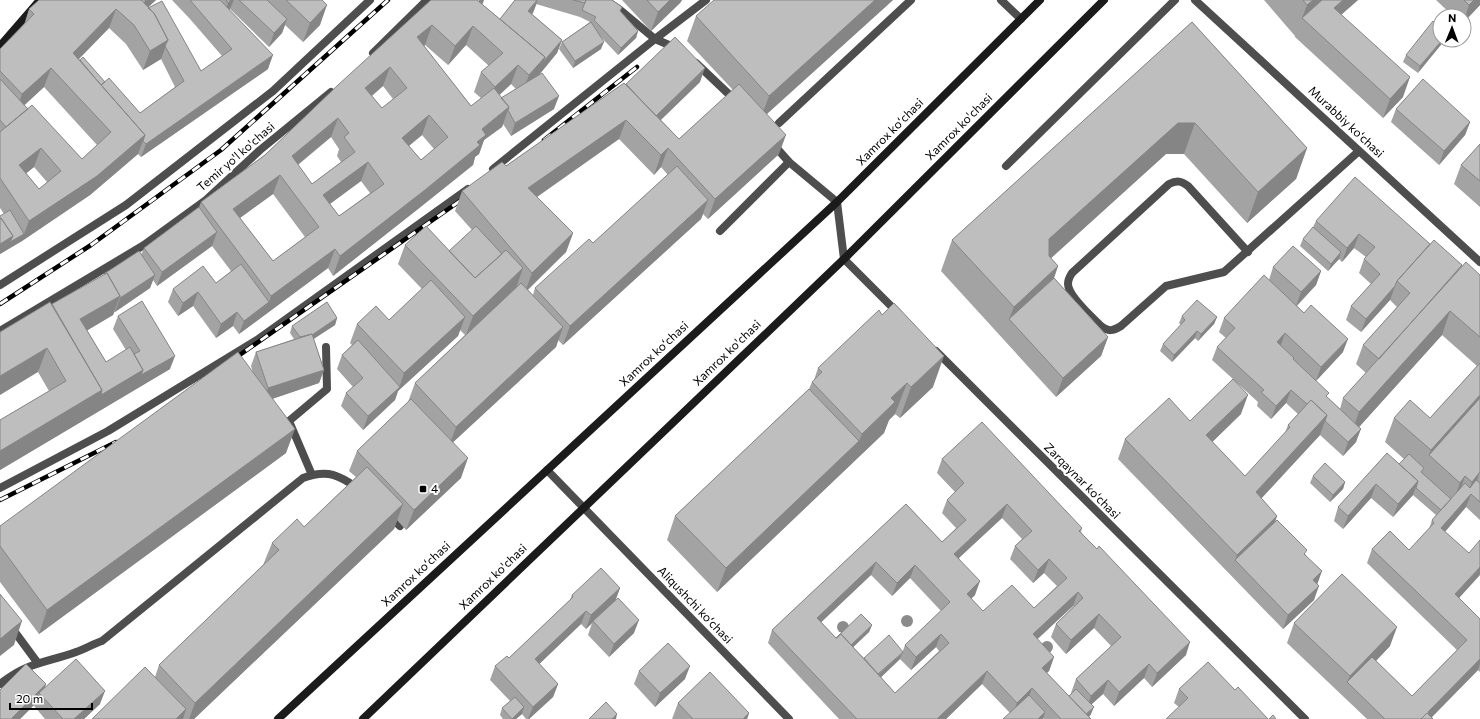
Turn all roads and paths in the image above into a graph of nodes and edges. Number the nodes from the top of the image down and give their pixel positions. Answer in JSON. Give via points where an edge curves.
{"nodes":[{"id":1,"x":40,"y":0,"type":"edge"},
{"id":2,"x":370,"y":0,"type":"edge"},
{"id":3,"x":427,"y":0,"type":"edge"},
{"id":4,"x":604,"y":0,"type":"edge"},
{"id":5,"x":706,"y":0,"type":"edge"},
{"id":6,"x":911,"y":0,"type":"edge"},
{"id":7,"x":1001,"y":0,"type":"edge"},
{"id":8,"x":1040,"y":0,"type":"edge"},
{"id":9,"x":1104,"y":0,"type":"edge"},
{"id":10,"x":1175,"y":0,"type":"edge"},
{"id":11,"x":1195,"y":0,"type":"edge"},
{"id":12,"x":1021,"y":19,"type":"junction"},
{"id":13,"x":655,"y":39,"type":"junction"},
{"id":14,"x":0,"y":46,"type":"edge"},
{"id":15,"x":366,"y":60,"type":"edge"},
{"id":16,"x":338,"y":85,"type":"edge"},
{"id":17,"x":743,"y":109,"type":"edge"},
{"id":18,"x":779,"y":123,"type":"dead end"},
{"id":19,"x":768,"y":138,"type":"edge"},
{"id":20,"x":1359,"y":151,"type":"junction"},
{"id":21,"x":789,"y":162,"type":"junction"},
{"id":22,"x":1006,"y":166,"type":"dead end"},
{"id":23,"x":488,"y":174,"type":"edge"},
{"id":24,"x":475,"y":184,"type":"edge"},
{"id":25,"x":837,"y":202,"type":"junction"},
{"id":26,"x":720,"y":231,"type":"dead end"},
{"id":27,"x":1248,"y":252,"type":"junction"},
{"id":28,"x":844,"y":259,"type":"junction"},
{"id":29,"x":1480,"y":262,"type":"edge"},
{"id":30,"x":0,"y":285,"type":"edge"},
{"id":31,"x":905,"y":320,"type":"edge"},
{"id":32,"x":0,"y":331,"type":"edge"},
{"id":33,"x":928,"y":343,"type":"edge"},
{"id":34,"x":326,"y":348,"type":"dead end"},
{"id":35,"x":547,"y":470,"type":"junction"},
{"id":36,"x":312,"y":475,"type":"junction"},
{"id":37,"x":0,"y":488,"type":"edge"},
{"id":38,"x":366,"y":493,"type":"edge"},
{"id":39,"x":583,"y":507,"type":"junction"},
{"id":40,"x":383,"y":510,"type":"edge"},
{"id":41,"x":400,"y":526,"type":"edge"},
{"id":42,"x":0,"y":612,"type":"edge"},
{"id":43,"x":37,"y":662,"type":"junction"},
{"id":44,"x":0,"y":684,"type":"edge"},
{"id":45,"x":278,"y":719,"type":"edge"},
{"id":46,"x":363,"y":719,"type":"edge"},
{"id":47,"x":789,"y":719,"type":"edge"},
{"id":48,"x":1305,"y":719,"type":"edge"}],
"edges":[{"from":1,"to":14,"type":"main road"},
{"from":2,"to":30,"type":"street","via":[[273,91],[126,205]]},
{"from":3,"to":15,"type":"street"},
{"from":4,"to":13,"type":"street"},
{"from":5,"to":13,"type":"street"},
{"from":6,"to":18,"type":"street"},
{"from":7,"to":12,"type":"street"},
{"from":8,"to":12,"type":"main road","name":"Xamrox koʻchasi"},
{"from":9,"to":28,"type":"main road","name":"Xamrox ko'chasi"},
{"from":10,"to":22,"type":"street"},
{"from":11,"to":20,"type":"street","name":"Murabbiy ko‘chasi"},
{"from":12,"to":25,"type":"main road","name":"Xamrox koʻchasi"},
{"from":13,"to":17,"type":"street","via":[[680,49]]},
{"from":13,"to":23,"type":"street"},
{"from":16,"to":32,"type":"street","name":"Temir yo'l ko'chasi","via":[[260,150],[206,200],[144,245]]},
{"from":19,"to":21,"type":"street"},
{"from":20,"to":27,"type":"street"},
{"from":20,"to":29,"type":"street","name":"Murabbiy ko‘chasi"},
{"from":21,"to":25,"type":"street"},
{"from":21,"to":26,"type":"street"},
{"from":24,"to":37,"type":"street","via":[[257,340],[108,431]]},
{"from":25,"to":28,"type":"street"},
{"from":25,"to":35,"type":"main road","name":"Xamrox koʻchasi"},
{"from":27,"to":27,"type":"street","via":[[1224,272],[1166,286],[1121,326],[1113,330],[1106,330],[1101,326],[1072,294],[1068,286],[1068,279],[1072,273],[1175,181],[1188,186]]},
{"from":28,"to":31,"type":"street"},
{"from":28,"to":39,"type":"main road","name":"Xamrox ko'chasi"},
{"from":33,"to":48,"type":"street","name":"Zarqaynar ko‘chasi"},
{"from":34,"to":36,"type":"street","via":[[326,389],[289,421]]},
{"from":35,"to":39,"type":"street","name":"Aliqushchi ko‘chasi"},
{"from":35,"to":45,"type":"main road","name":"Xamrox koʻchasi"},
{"from":36,"to":38,"type":"street","via":[[325,473],[340,476]]},
{"from":36,"to":43,"type":"street","via":[[303,478],[102,640],[76,652]]},
{"from":39,"to":46,"type":"main road","name":"Xamrox ko'chasi"},
{"from":39,"to":47,"type":"street","name":"Aliqushchi ko‘chasi"},
{"from":40,"to":41,"type":"street"},
{"from":42,"to":43,"type":"street"},
{"from":43,"to":44,"type":"street","via":[[15,672]]}]}
